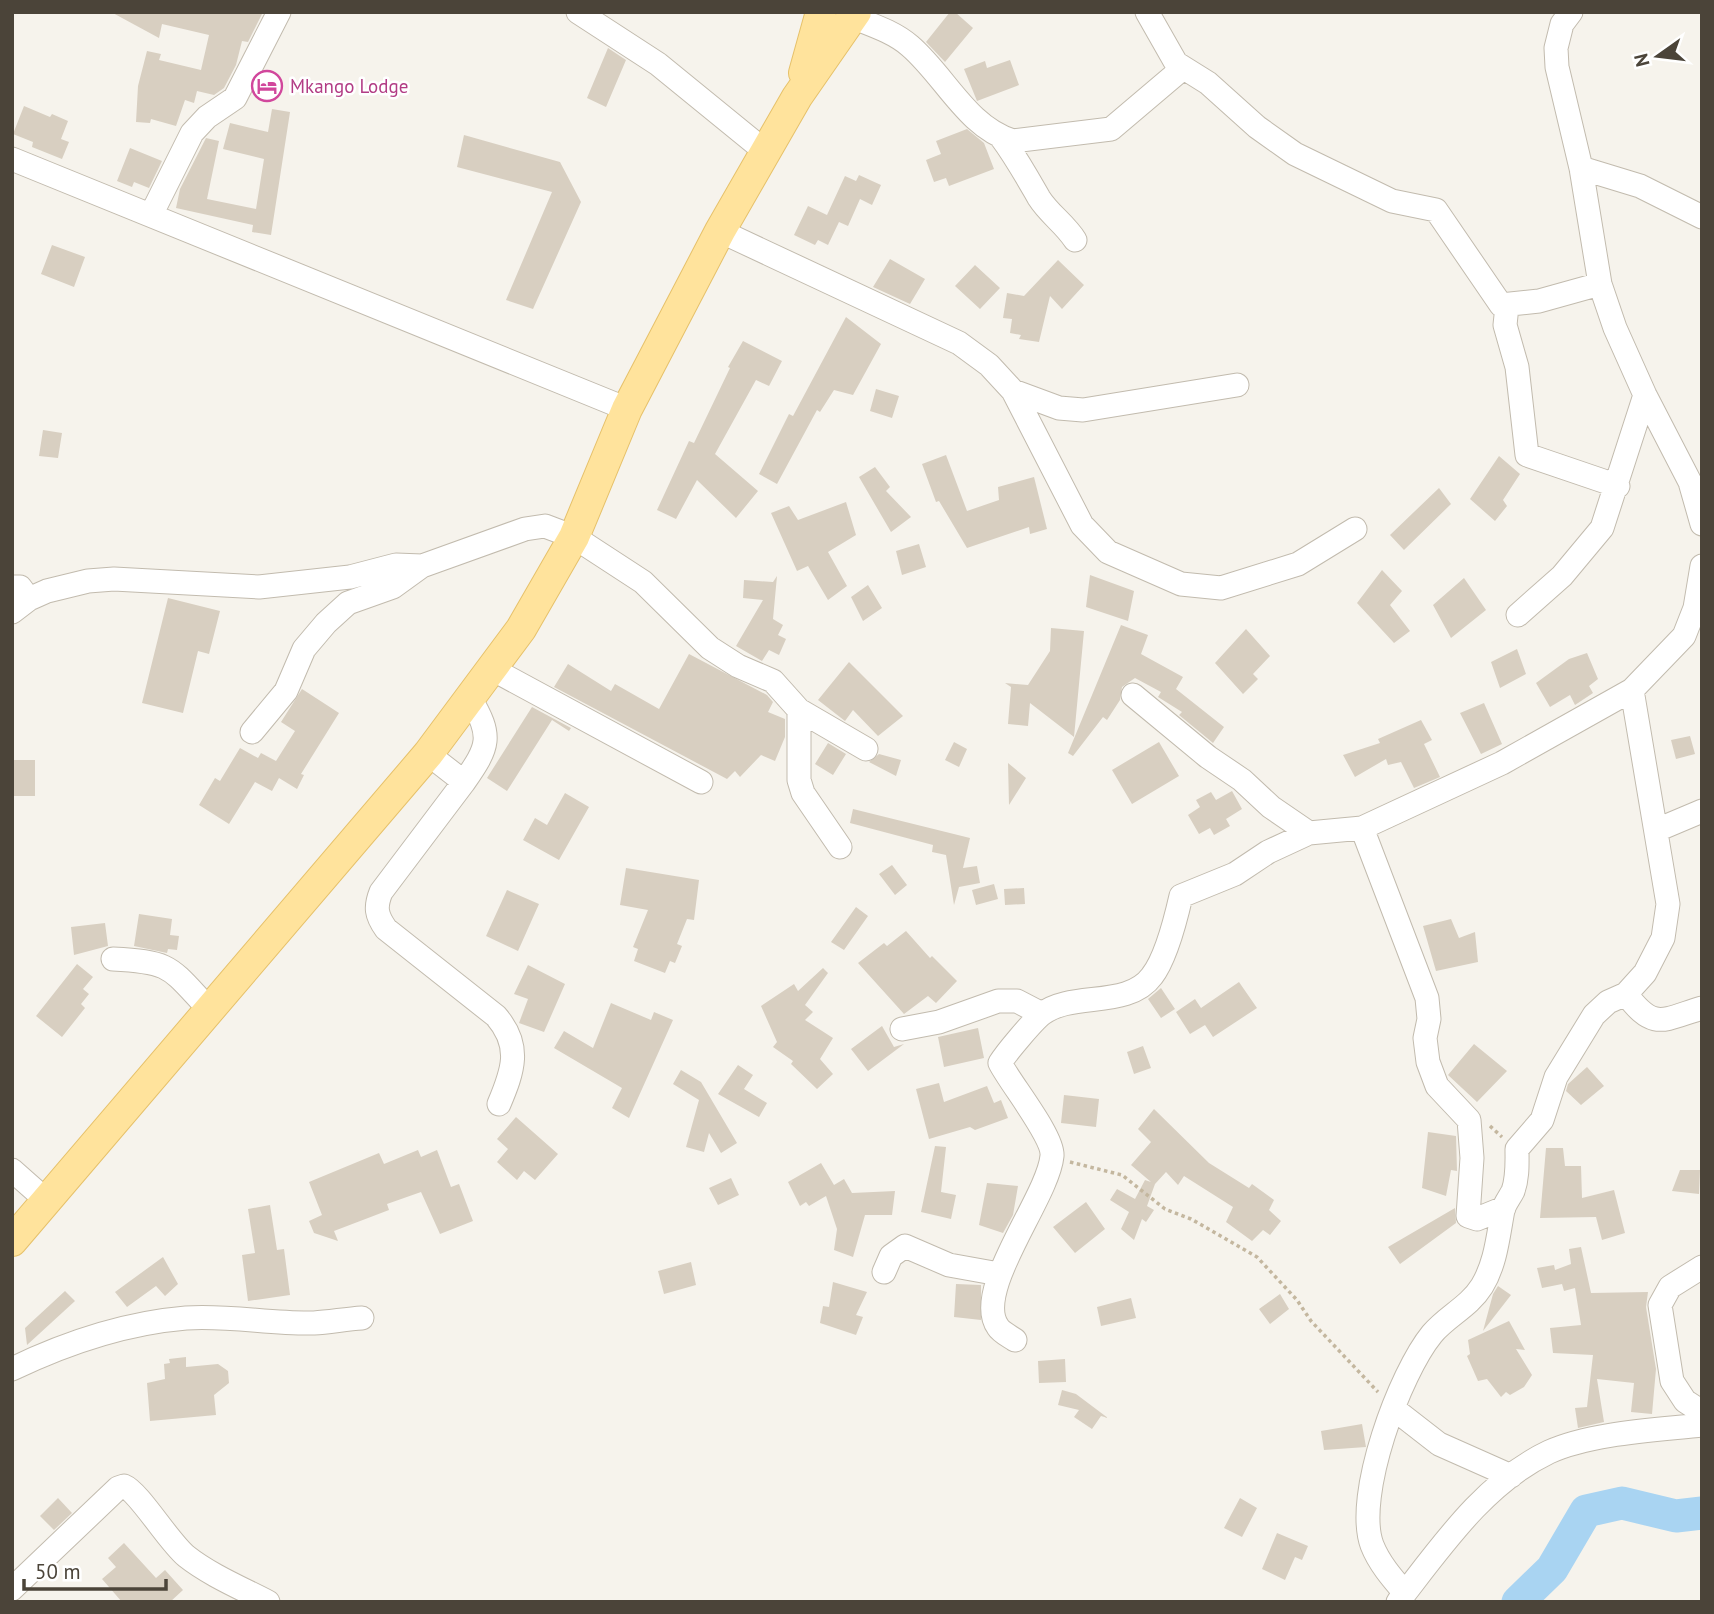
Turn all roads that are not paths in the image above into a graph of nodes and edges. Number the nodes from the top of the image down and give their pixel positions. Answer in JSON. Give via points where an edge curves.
{"nodes":[{"id":1,"x":279,"y":12,"type":"edge"},
{"id":2,"x":578,"y":12,"type":"edge"},
{"id":3,"x":821,"y":12,"type":"edge"},
{"id":4,"x":1147,"y":12,"type":"edge"},
{"id":5,"x":1572,"y":12,"type":"edge"},
{"id":6,"x":854,"y":15,"type":"edge"},
{"id":7,"x":1183,"y":68,"type":"junction"},
{"id":8,"x":797,"y":97,"type":"junction"},
{"id":9,"x":1001,"y":137,"type":"junction"},
{"id":10,"x":766,"y":152,"type":"junction"},
{"id":11,"x":12,"y":159,"type":"edge"},
{"id":12,"x":1581,"y":168,"type":"junction"},
{"id":13,"x":151,"y":215,"type":"junction"},
{"id":14,"x":1702,"y":217,"type":"edge"},
{"id":15,"x":720,"y":231,"type":"junction"},
{"id":16,"x":1075,"y":240,"type":"dead end"},
{"id":17,"x":1600,"y":284,"type":"junction"},
{"id":18,"x":1507,"y":306,"type":"junction"},
{"id":19,"x":1237,"y":385,"type":"dead end"},
{"id":20,"x":1013,"y":391,"type":"junction"},
{"id":21,"x":1645,"y":395,"type":"junction"},
{"id":22,"x":627,"y":409,"type":"junction"},
{"id":23,"x":1618,"y":486,"type":"junction"},
{"id":24,"x":1702,"y":524,"type":"edge"},
{"id":25,"x":1355,"y":529,"type":"dead end"},
{"id":26,"x":574,"y":537,"type":"junction"},
{"id":27,"x":422,"y":566,"type":"junction"},
{"id":28,"x":1702,"y":566,"type":"edge"},
{"id":29,"x":18,"y":599,"type":"edge"},
{"id":30,"x":1518,"y":615,"type":"dead end"},
{"id":31,"x":492,"y":669,"type":"junction"},
{"id":32,"x":1632,"y":690,"type":"junction"},
{"id":33,"x":1133,"y":695,"type":"dead end"},
{"id":34,"x":470,"y":698,"type":"junction"},
{"id":35,"x":799,"y":710,"type":"junction"},
{"id":36,"x":252,"y":732,"type":"dead end"},
{"id":37,"x":866,"y":749,"type":"dead end"},
{"id":38,"x":428,"y":754,"type":"junction"},
{"id":39,"x":464,"y":782,"type":"junction"},
{"id":40,"x":701,"y":782,"type":"dead end"},
{"id":41,"x":1702,"y":811,"type":"edge"},
{"id":42,"x":1362,"y":828,"type":"junction"},
{"id":43,"x":1657,"y":830,"type":"junction"},
{"id":44,"x":1309,"y":833,"type":"junction"},
{"id":45,"x":840,"y":847,"type":"dead end"},
{"id":46,"x":113,"y":959,"type":"dead end"},
{"id":47,"x":1626,"y":995,"type":"junction"},
{"id":48,"x":208,"y":1008,"type":"junction"},
{"id":49,"x":1702,"y":1008,"type":"edge"},
{"id":50,"x":1042,"y":1014,"type":"junction"},
{"id":51,"x":902,"y":1029,"type":"dead end"},
{"id":52,"x":499,"y":1104,"type":"dead end"},
{"id":53,"x":12,"y":1170,"type":"edge"},
{"id":54,"x":47,"y":1200,"type":"junction"},
{"id":55,"x":1504,"y":1208,"type":"junction"},
{"id":56,"x":12,"y":1241,"type":"edge"},
{"id":57,"x":1702,"y":1267,"type":"edge"},
{"id":58,"x":884,"y":1272,"type":"dead end"},
{"id":59,"x":999,"y":1274,"type":"junction"},
{"id":60,"x":362,"y":1318,"type":"dead end"},
{"id":61,"x":1015,"y":1340,"type":"dead end"},
{"id":62,"x":12,"y":1369,"type":"edge"},
{"id":63,"x":1394,"y":1409,"type":"junction"},
{"id":64,"x":1702,"y":1412,"type":"edge"},
{"id":65,"x":1702,"y":1425,"type":"edge"},
{"id":66,"x":1511,"y":1476,"type":"junction"},
{"id":67,"x":12,"y":1589,"type":"edge"},
{"id":68,"x":1401,"y":1597,"type":"edge"},
{"id":69,"x":268,"y":1602,"type":"edge"}],
"edges":[{"from":1,"to":13,"type":"street","via":[[235,98],[192,133]]},
{"from":2,"to":10,"type":"street","via":[[658,65]]},
{"from":3,"to":8,"type":"main road"},
{"from":4,"to":7,"type":"street","via":[[1171,57]]},
{"from":5,"to":12,"type":"street","via":[[1562,24],[1557,67]]},
{"from":6,"to":8,"type":"main road"},
{"from":6,"to":9,"type":"street","via":[[908,44],[975,118]]},
{"from":7,"to":9,"type":"street","via":[[1111,129],[1021,141]]},
{"from":7,"to":18,"type":"street","via":[[1295,154],[1392,201],[1436,210],[1496,299]]},
{"from":8,"to":10,"type":"main road"},
{"from":9,"to":16,"type":"street","via":[[1040,200]]},
{"from":10,"to":15,"type":"main road"},
{"from":11,"to":13,"type":"street"},
{"from":12,"to":14,"type":"street","via":[[1640,186]]},
{"from":12,"to":17,"type":"street"},
{"from":13,"to":22,"type":"street"},
{"from":15,"to":20,"type":"street","via":[[959,343]]},
{"from":15,"to":22,"type":"main road"},
{"from":17,"to":18,"type":"street"},
{"from":17,"to":21,"type":"street"},
{"from":18,"to":23,"type":"street","via":[[1505,325],[1517,367],[1527,455]]},
{"from":19,"to":20,"type":"street","via":[[1083,410],[1059,408]]},
{"from":20,"to":25,"type":"street","via":[[1083,525],[1108,552],[1181,584],[1221,588],[1254,579],[1298,564]]},
{"from":21,"to":23,"type":"street"},
{"from":21,"to":24,"type":"street","via":[[1690,482]]},
{"from":22,"to":26,"type":"main road"},
{"from":23,"to":30,"type":"street","via":[[1602,528],[1562,576]]},
{"from":26,"to":27,"type":"street","via":[[545,526],[525,529]]},
{"from":26,"to":31,"type":"main road","via":[[521,629]]},
{"from":26,"to":35,"type":"street","via":[[643,582],[710,648],[773,681]]},
{"from":27,"to":29,"type":"street","via":[[396,565],[350,578],[259,587],[114,579]]},
{"from":27,"to":36,"type":"street","via":[[393,587],[348,603],[326,623],[304,649],[286,691]]},
{"from":28,"to":32,"type":"street","via":[[1695,608],[1684,636]]},
{"from":31,"to":34,"type":"main road"},
{"from":31,"to":40,"type":"street"},
{"from":32,"to":42,"type":"street","via":[[1502,763]]},
{"from":32,"to":43,"type":"street"},
{"from":33,"to":44,"type":"street","via":[[1270,807]]},
{"from":34,"to":38,"type":"main road"},
{"from":34,"to":39,"type":"street","via":[[485,723],[487,738],[482,756]]},
{"from":35,"to":37,"type":"street"},
{"from":35,"to":45,"type":"street","via":[[799,780]]},
{"from":38,"to":39,"type":"street"},
{"from":38,"to":48,"type":"main road"},
{"from":39,"to":52,"type":"street","via":[[382,892],[377,917],[506,1027],[515,1056],[514,1071]]},
{"from":41,"to":43,"type":"street"},
{"from":42,"to":44,"type":"street"},
{"from":42,"to":55,"type":"street","via":[[1427,998],[1424,1038],[1437,1086],[1469,1120],[1468,1216],[1477,1219]]},
{"from":43,"to":47,"type":"street","via":[[1667,922],[1646,973]]},
{"from":44,"to":50,"type":"street","via":[[1235,874],[1181,896],[1152,978],[1131,990]]},
{"from":46,"to":48,"type":"street","via":[[167,966]]},
{"from":47,"to":49,"type":"street","via":[[1648,1019]]},
{"from":47,"to":55,"type":"street","via":[[1608,1002],[1594,1015],[1556,1077],[1542,1120],[1517,1149],[1517,1173]]},
{"from":48,"to":54,"type":"main road"},
{"from":50,"to":51,"type":"street","via":[[1017,1001],[998,1001],[939,1022]]},
{"from":50,"to":59,"type":"street","via":[[999,1063],[1045,1132],[1052,1157]]},
{"from":53,"to":54,"type":"street"},
{"from":54,"to":56,"type":"main road"},
{"from":55,"to":63,"type":"street","via":[[1501,1233],[1483,1284],[1473,1299],[1433,1333],[1412,1363]]},
{"from":57,"to":64,"type":"street","via":[[1670,1287],[1660,1305],[1672,1381],[1685,1401]]},
{"from":58,"to":59,"type":"street","via":[[891,1256],[905,1246],[949,1265]]},
{"from":59,"to":61,"type":"street","via":[[993,1316],[998,1328]]},
{"from":60,"to":62,"type":"street","via":[[313,1323],[186,1318],[139,1324],[94,1336]]},
{"from":63,"to":66,"type":"street","via":[[1439,1444]]},
{"from":63,"to":68,"type":"street","via":[[1372,1482],[1368,1524],[1371,1544]]},
{"from":65,"to":66,"type":"street","via":[[1575,1443],[1551,1451]]},
{"from":66,"to":68,"type":"street","via":[[1466,1516]]},
{"from":67,"to":69,"type":"street","via":[[124,1486],[187,1557]]}]}
